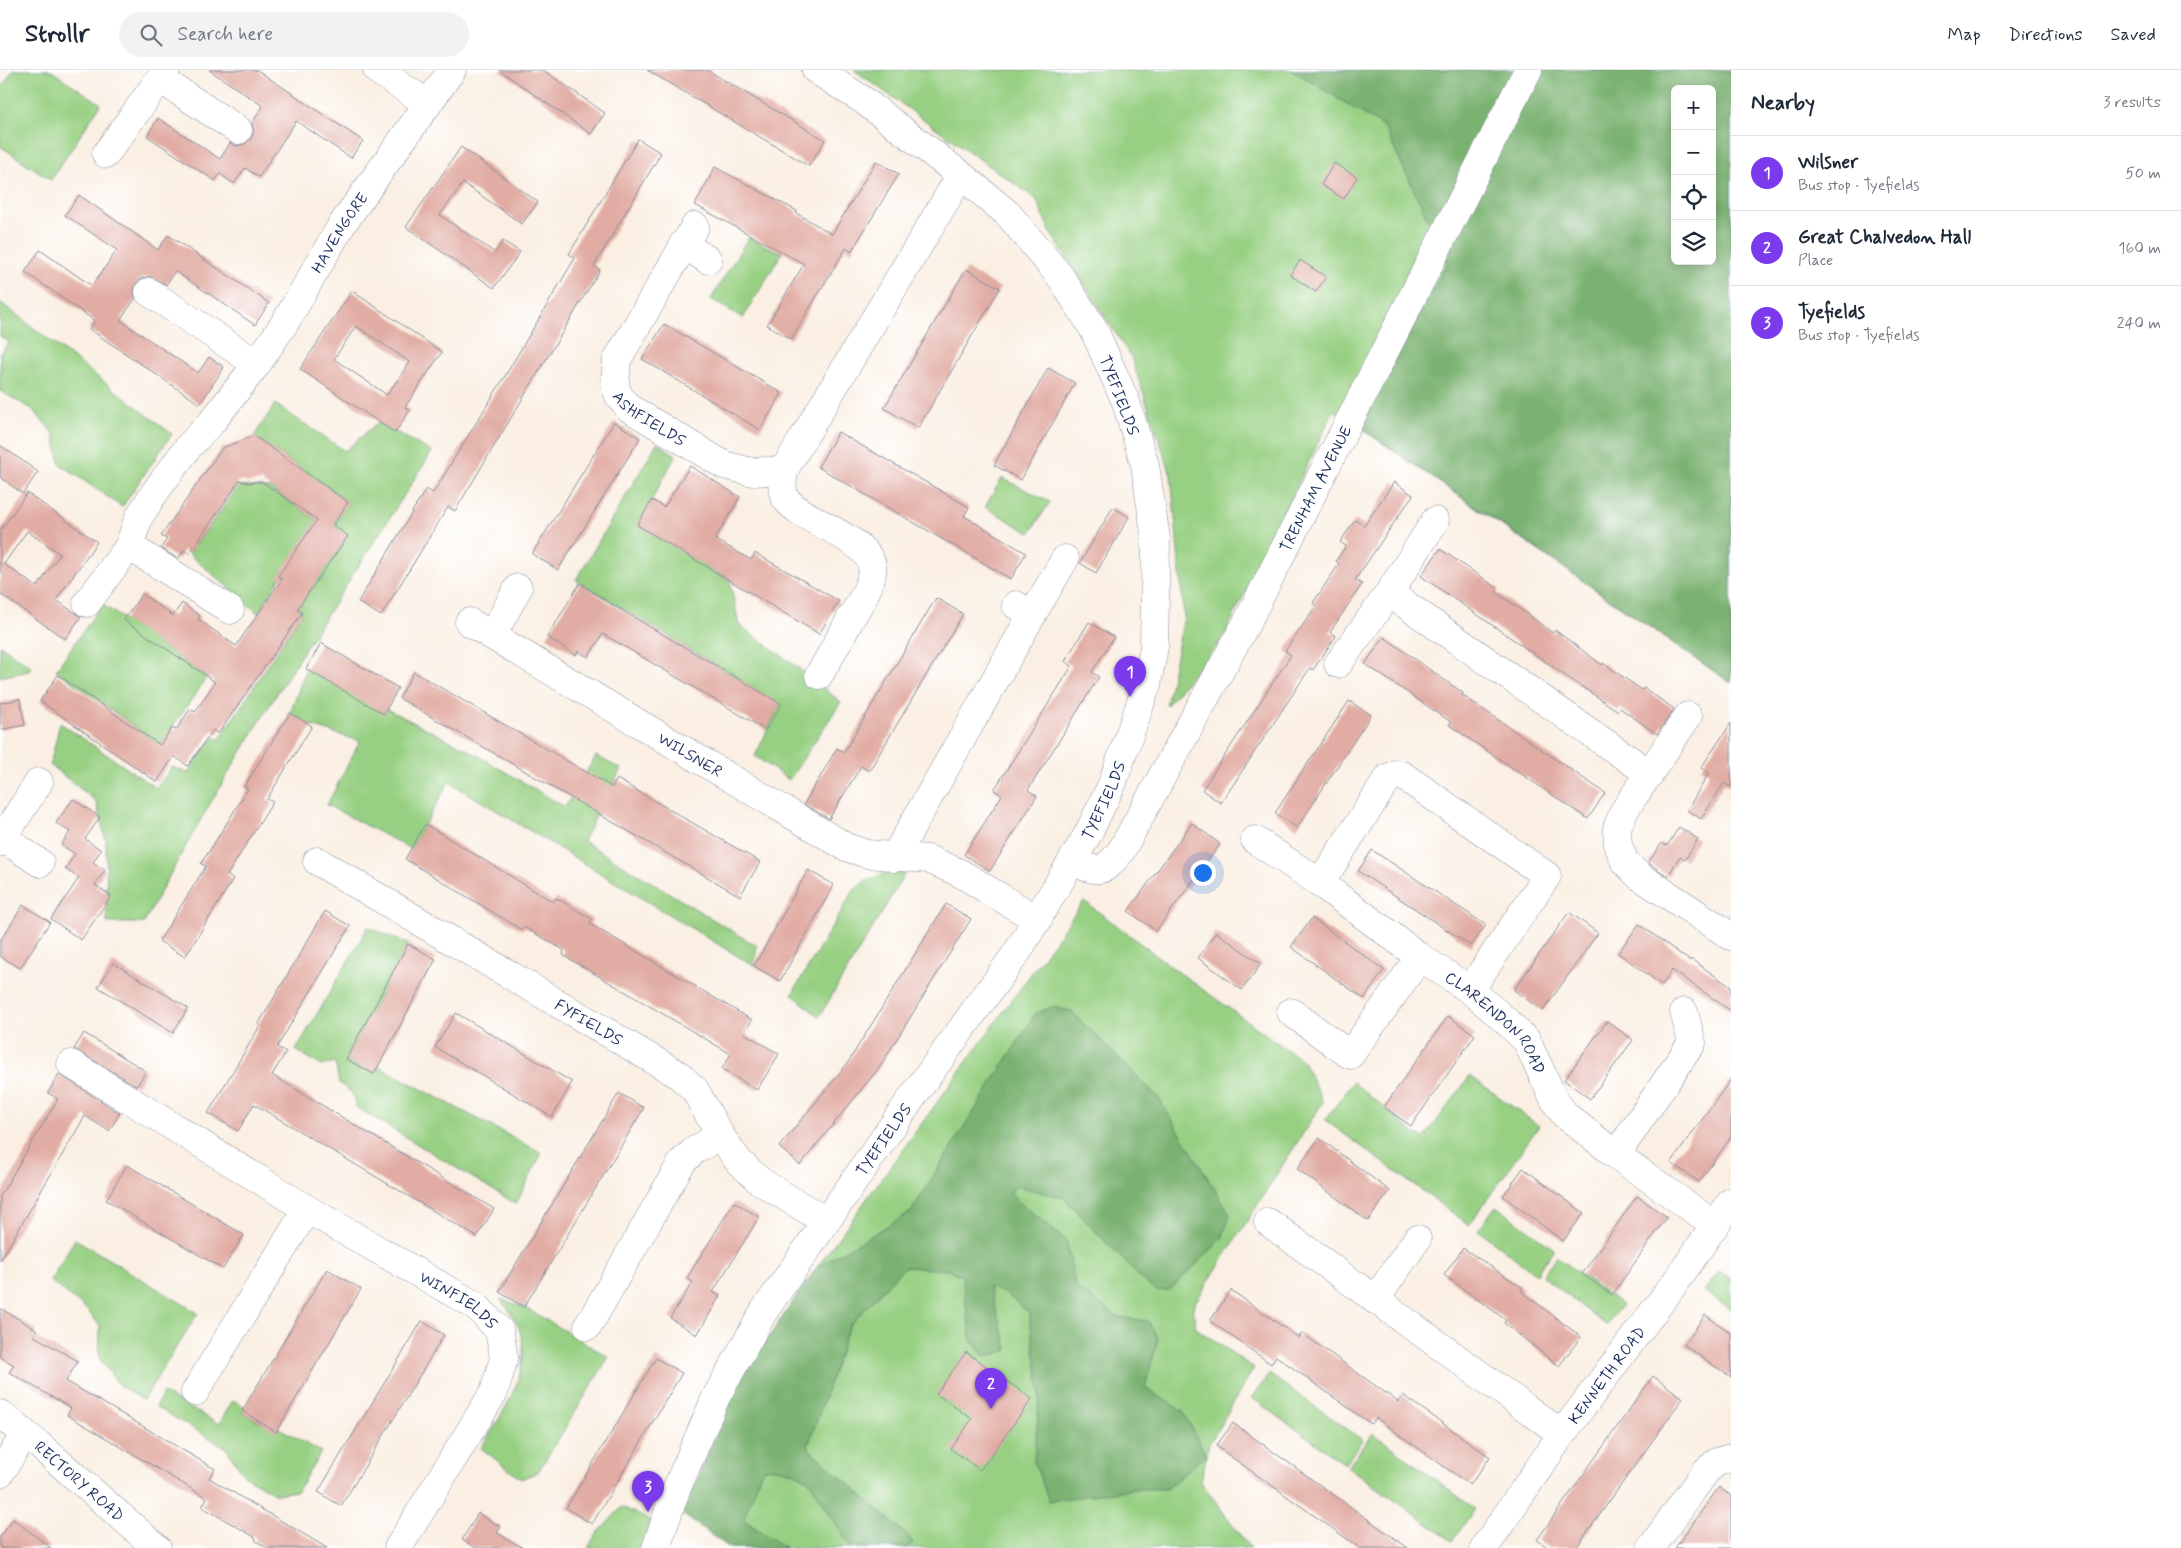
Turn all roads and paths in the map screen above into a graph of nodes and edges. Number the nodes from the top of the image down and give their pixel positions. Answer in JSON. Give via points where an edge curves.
{"nodes":[{"id":1,"x":377,"y":70,"type":"edge"},
{"id":2,"x":452,"y":70,"type":"edge"},
{"id":3,"x":816,"y":70,"type":"edge"},
{"id":4,"x":1528,"y":70,"type":"edge"},
{"id":5,"x":163,"y":74,"type":"edge"},
{"id":6,"x":428,"y":104,"type":"junction"},
{"id":7,"x":238,"y":130,"type":"dead end"},
{"id":8,"x":106,"y":154,"type":"dead end"},
{"id":9,"x":961,"y":175,"type":"junction"},
{"id":10,"x":708,"y":260,"type":"dead end"},
{"id":11,"x":149,"y":292,"type":"dead end"},
{"id":12,"x":257,"y":364,"type":"junction"},
{"id":13,"x":784,"y":470,"type":"junction"},
{"id":14,"x":1435,"y":521,"type":"dead end"},
{"id":15,"x":129,"y":546,"type":"junction"},
{"id":16,"x":1065,"y":559,"type":"dead end"},
{"id":17,"x":518,"y":588,"type":"dead end"},
{"id":18,"x":1389,"y":593,"type":"junction"},
{"id":19,"x":87,"y":603,"type":"dead end"},
{"id":20,"x":230,"y":610,"type":"dead end"},
{"id":21,"x":1338,"y":664,"type":"dead end"},
{"id":22,"x":820,"y":675,"type":"dead end"},
{"id":23,"x":1688,"y":716,"type":"dead end"},
{"id":24,"x":1650,"y":774,"type":"junction"},
{"id":25,"x":39,"y":782,"type":"dead end"},
{"id":26,"x":2,"y":840,"type":"edge"},
{"id":27,"x":1255,"y":840,"type":"dead end"},
{"id":28,"x":894,"y":858,"type":"junction"},
{"id":29,"x":317,"y":861,"type":"dead end"},
{"id":30,"x":1072,"y":861,"type":"junction"},
{"id":31,"x":40,"y":863,"type":"dead end"},
{"id":32,"x":1320,"y":883,"type":"junction"},
{"id":33,"x":1038,"y":920,"type":"junction"},
{"id":34,"x":1728,"y":928,"type":"edge"},
{"id":35,"x":1420,"y":957,"type":"junction"},
{"id":36,"x":1470,"y":990,"type":"junction"},
{"id":37,"x":1291,"y":1012,"type":"dead end"},
{"id":38,"x":1684,"y":1012,"type":"dead end"},
{"id":39,"x":71,"y":1064,"type":"dead end"},
{"id":40,"x":720,"y":1135,"type":"junction"},
{"id":41,"x":1616,"y":1156,"type":"junction"},
{"id":42,"x":1731,"y":1202,"type":"edge"},
{"id":43,"x":307,"y":1208,"type":"junction"},
{"id":44,"x":825,"y":1221,"type":"junction"},
{"id":45,"x":1268,"y":1222,"type":"dead end"},
{"id":46,"x":1715,"y":1225,"type":"junction"},
{"id":47,"x":1418,"y":1239,"type":"dead end"},
{"id":48,"x":1375,"y":1300,"type":"junction"},
{"id":49,"x":588,"y":1326,"type":"dead end"},
{"id":50,"x":195,"y":1392,"type":"dead end"},
{"id":51,"x":0,"y":1414,"type":"edge"},
{"id":52,"x":25,"y":1434,"type":"junction"},
{"id":53,"x":1562,"y":1434,"type":"junction"},
{"id":54,"x":1731,"y":1458,"type":"edge"},
{"id":55,"x":0,"y":1474,"type":"edge"},
{"id":56,"x":1493,"y":1545,"type":"edge"},
{"id":57,"x":157,"y":1548,"type":"edge"},
{"id":58,"x":398,"y":1548,"type":"edge"},
{"id":59,"x":656,"y":1548,"type":"edge"},
{"id":60,"x":1651,"y":1548,"type":"edge"}],
"edges":[{"from":1,"to":6,"type":"street"},
{"from":2,"to":6,"type":"street","name":"HAVENGORE"},
{"from":3,"to":9,"type":"street","name":"TYEFIELDS","via":[[863,100]]},
{"from":4,"to":30,"type":"street","name":"TRENHAM AVENUE","via":[[1247,622],[1121,851],[1102,870],[1091,870]]},
{"from":5,"to":7,"type":"street"},
{"from":5,"to":8,"type":"street"},
{"from":6,"to":12,"type":"street","name":"HAVENGORE","via":[[341,226]]},
{"from":9,"to":13,"type":"street"},
{"from":9,"to":30,"type":"street","name":"TYEFIELDS","via":[[1008,214],[1060,276],[1093,328],[1126,402],[1145,464],[1156,539],[1154,647],[1147,684],[1112,784]]},
{"from":10,"to":13,"type":"street","name":"ASHFIELDS","via":[[689,235],[617,360],[615,386],[629,408],[724,465],[752,472]]},
{"from":11,"to":12,"type":"street"},
{"from":12,"to":15,"type":"street","name":"HAVENGORE","via":[[155,492],[139,517]]},
{"from":13,"to":22,"type":"street","via":[[782,488],[786,500],[862,549],[870,559],[873,571],[868,589]]},
{"from":14,"to":18,"type":"street"},
{"from":15,"to":19,"type":"street","name":"HAVENGORE"},
{"from":15,"to":20,"type":"street"},
{"from":16,"to":28,"type":"street","via":[[1024,610]]},
{"from":17,"to":28,"type":"street","name":"WILSNER","via":[[480,629],[846,847]]},
{"from":18,"to":21,"type":"street"},
{"from":18,"to":24,"type":"street"},
{"from":23,"to":24,"type":"street"},
{"from":24,"to":34,"type":"street","via":[[1624,811],[1618,828],[1618,845],[1625,862],[1639,876]]},
{"from":25,"to":26,"type":"street"},
{"from":26,"to":31,"type":"street"},
{"from":27,"to":32,"type":"street","name":"CLARENDON ROAD"},
{"from":28,"to":33,"type":"street","name":"WILSNER","via":[[928,859],[960,873]]},
{"from":29,"to":40,"type":"street","name":"FYFIELDS","via":[[679,1075],[695,1090]]},
{"from":30,"to":33,"type":"street","name":"TYEFIELDS"},
{"from":32,"to":35,"type":"street","name":"CLARENDON ROAD"},
{"from":32,"to":36,"type":"street","via":[[1389,777],[1396,774],[1402,775],[1547,876]]},
{"from":33,"to":44,"type":"street","name":"TYEFIELDS"},
{"from":35,"to":36,"type":"street","name":"CLARENDON ROAD"},
{"from":35,"to":37,"type":"street","via":[[1350,1055]]},
{"from":36,"to":41,"type":"street","name":"CLARENDON ROAD","via":[[1526,1040],[1554,1099],[1565,1114]]},
{"from":38,"to":41,"type":"street","via":[[1692,1043]]},
{"from":39,"to":43,"type":"street","name":"WINFIELDS"},
{"from":40,"to":44,"type":"street","name":"FYFIELDS","via":[[738,1162],[760,1182]]},
{"from":40,"to":49,"type":"street","via":[[682,1162]]},
{"from":41,"to":46,"type":"street","name":"CLARENDON ROAD"},
{"from":42,"to":46,"type":"street","name":"KENNETH ROAD"},
{"from":43,"to":50,"type":"street"},
{"from":43,"to":58,"type":"street","name":"WINFIELDS","via":[[476,1306],[499,1330],[504,1358],[494,1392]]},
{"from":44,"to":59,"type":"street","name":"TYEFIELDS","via":[[764,1311],[716,1397],[676,1490]]},
{"from":45,"to":48,"type":"street"},
{"from":46,"to":53,"type":"street","name":"KENNETH ROAD"},
{"from":47,"to":48,"type":"street"},
{"from":48,"to":53,"type":"street"},
{"from":51,"to":52,"type":"street","name":"RECTORY ROAD"},
{"from":52,"to":55,"type":"street"},
{"from":52,"to":57,"type":"street","name":"RECTORY ROAD"},
{"from":53,"to":56,"type":"street","name":"KENNETH ROAD"},
{"from":54,"to":60,"type":"street","via":[[1717,1462],[1706,1471]]}]}
